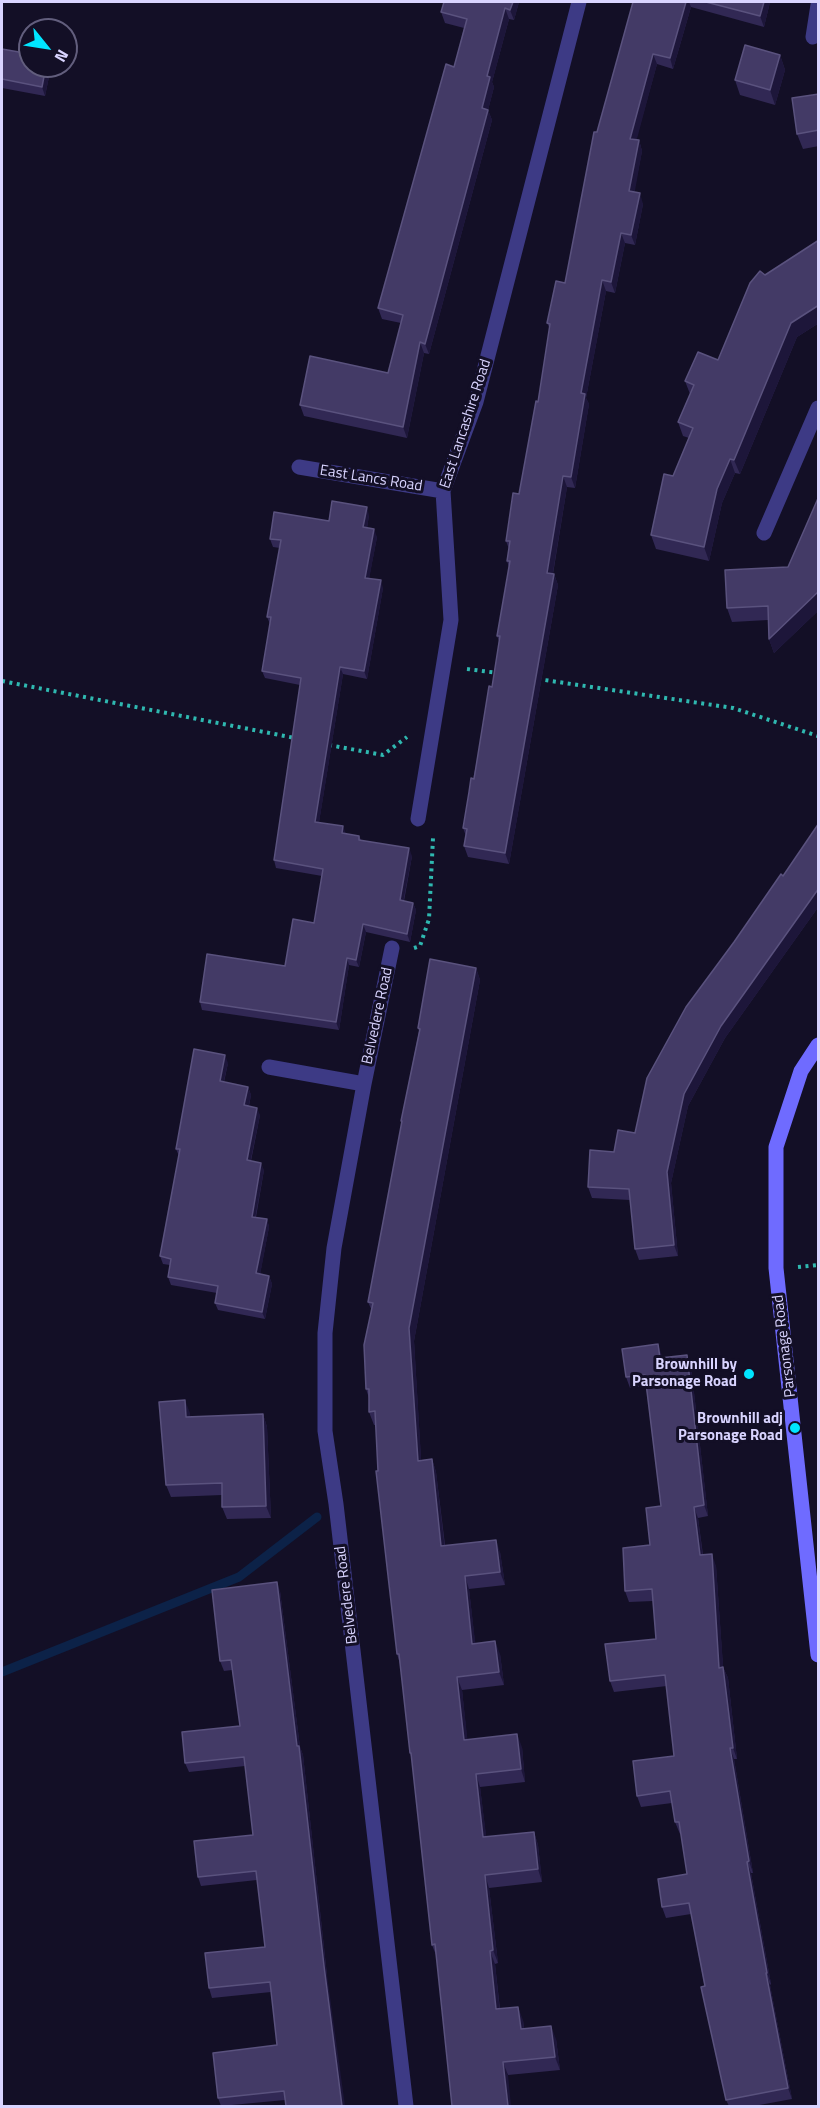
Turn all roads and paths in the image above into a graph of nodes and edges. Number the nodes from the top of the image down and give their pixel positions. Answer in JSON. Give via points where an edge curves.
{"nodes":[{"id":1,"x":579,"y":2,"type":"edge"},
{"id":2,"x":819,"y":5,"type":"edge"},
{"id":3,"x":813,"y":37,"type":"dead end"},
{"id":4,"x":819,"y":408,"type":"edge"},
{"id":5,"x":299,"y":466,"type":"dead end"},
{"id":6,"x":443,"y":491,"type":"junction"},
{"id":7,"x":764,"y":532,"type":"dead end"},
{"id":8,"x":418,"y":819,"type":"joint"},
{"id":9,"x":392,"y":948,"type":"joint"},
{"id":10,"x":819,"y":1045,"type":"edge"},
{"id":11,"x":269,"y":1067,"type":"dead end"},
{"id":12,"x":364,"y":1084,"type":"junction"},
{"id":13,"x":819,"y":1656,"type":"edge"},
{"id":14,"x":406,"y":2106,"type":"edge"}],
"edges":[{"from":1,"to":6,"type":"street","name":"East Lancashire Road","via":[[476,402]]},
{"from":2,"to":3,"type":"street"},
{"from":4,"to":7,"type":"street"},
{"from":5,"to":6,"type":"street","name":"East Lancs Road"},
{"from":6,"to":8,"type":"street","name":"East Lancashire Road","via":[[451,620]]},
{"from":8,"to":9,"type":"path","via":[[433,835],[429,919],[420,946],[408,950]]},
{"from":9,"to":12,"type":"street","name":"Belvedere Road"},
{"from":10,"to":13,"type":"street","name":"Parsonage Road","via":[[801,1071],[776,1147],[776,1268]]},
{"from":11,"to":12,"type":"street","name":"Belvedere Road"},
{"from":12,"to":14,"type":"street","name":"Belvedere Road","via":[[334,1248],[325,1333],[325,1431]]}]}
